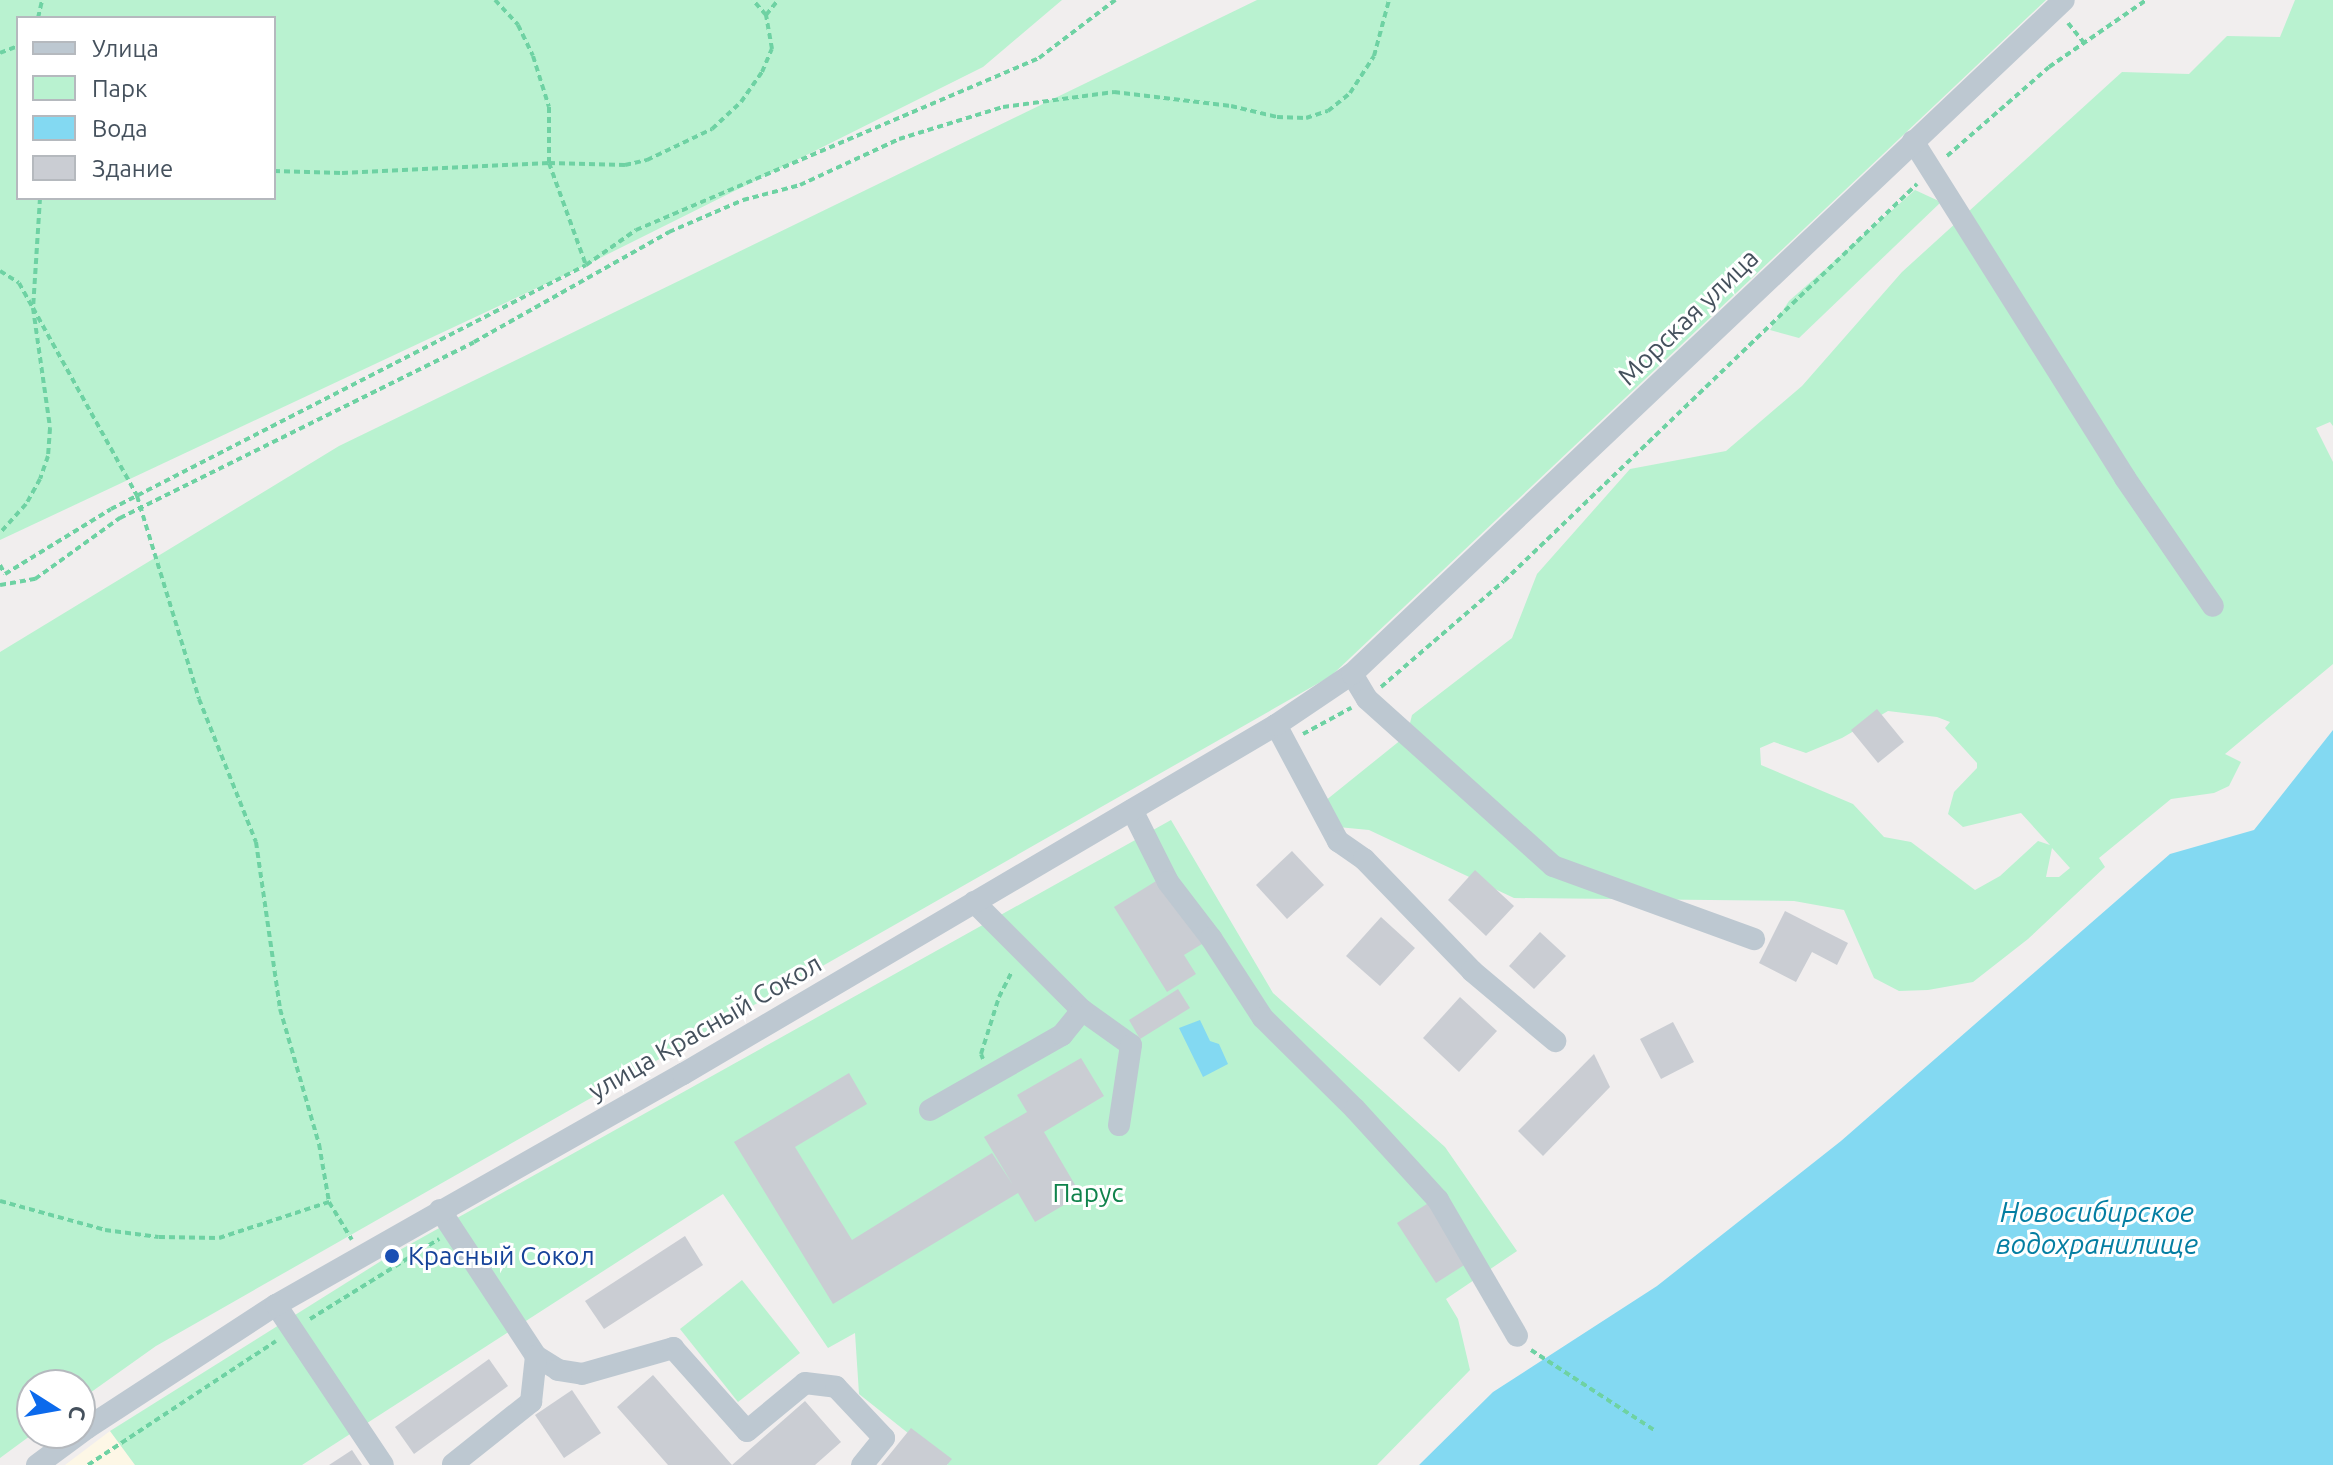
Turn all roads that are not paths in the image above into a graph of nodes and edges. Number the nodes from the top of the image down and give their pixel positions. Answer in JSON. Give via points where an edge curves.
{"nodes":[{"id":1,"x":2064,"y":0,"type":"edge"},
{"id":2,"x":1913,"y":141,"type":"junction"},
{"id":3,"x":2213,"y":606,"type":"dead end"},
{"id":4,"x":1352,"y":674,"type":"junction"},
{"id":5,"x":1282,"y":734,"type":"junction"},
{"id":6,"x":1132,"y":810,"type":"junction"},
{"id":7,"x":974,"y":902,"type":"junction"},
{"id":8,"x":1754,"y":939,"type":"dead end"},
{"id":9,"x":1082,"y":1010,"type":"junction"},
{"id":10,"x":1555,"y":1041,"type":"dead end"},
{"id":11,"x":930,"y":1110,"type":"dead end"},
{"id":12,"x":1119,"y":1125,"type":"dead end"},
{"id":13,"x":440,"y":1210,"type":"junction"},
{"id":14,"x":276,"y":1305,"type":"junction"},
{"id":15,"x":1523,"y":1342,"type":"road end"},
{"id":16,"x":536,"y":1356,"type":"junction"},
{"id":17,"x":41,"y":1464,"type":"edge"},
{"id":18,"x":383,"y":1465,"type":"edge"},
{"id":19,"x":451,"y":1465,"type":"edge"},
{"id":20,"x":862,"y":1465,"type":"edge"}],
"edges":[{"from":1,"to":2,"type":"street","name":"Морская улица"},
{"from":2,"to":3,"type":"street","via":[[2125,478]]},
{"from":2,"to":4,"type":"street","name":"Морская улица"},
{"from":4,"to":5,"type":"street","name":"улица Красный Сокол"},
{"from":4,"to":8,"type":"street","via":[[1367,699],[1553,866]]},
{"from":5,"to":6,"type":"street","name":"улица Красный Сокол"},
{"from":5,"to":10,"type":"street","via":[[1338,841],[1364,859],[1472,971]]},
{"from":6,"to":7,"type":"street","name":"улица Красный Сокол"},
{"from":6,"to":15,"type":"street","via":[[1168,882],[1263,1018],[1438,1200]]},
{"from":7,"to":9,"type":"street"},
{"from":7,"to":13,"type":"street","name":"улица Красный Сокол"},
{"from":9,"to":11,"type":"street","via":[[1062,1035]]},
{"from":9,"to":12,"type":"street","via":[[1131,1045]]},
{"from":13,"to":14,"type":"street","name":"улица Красный Сокол"},
{"from":13,"to":16,"type":"street"},
{"from":14,"to":17,"type":"street","name":"улица Красный Сокол","via":[[87,1428]]},
{"from":14,"to":18,"type":"street"},
{"from":16,"to":19,"type":"street","via":[[531,1402]]},
{"from":16,"to":20,"type":"street","via":[[558,1370],[582,1374],[673,1348],[747,1431],[805,1383],[836,1387],[884,1438]]}]}
